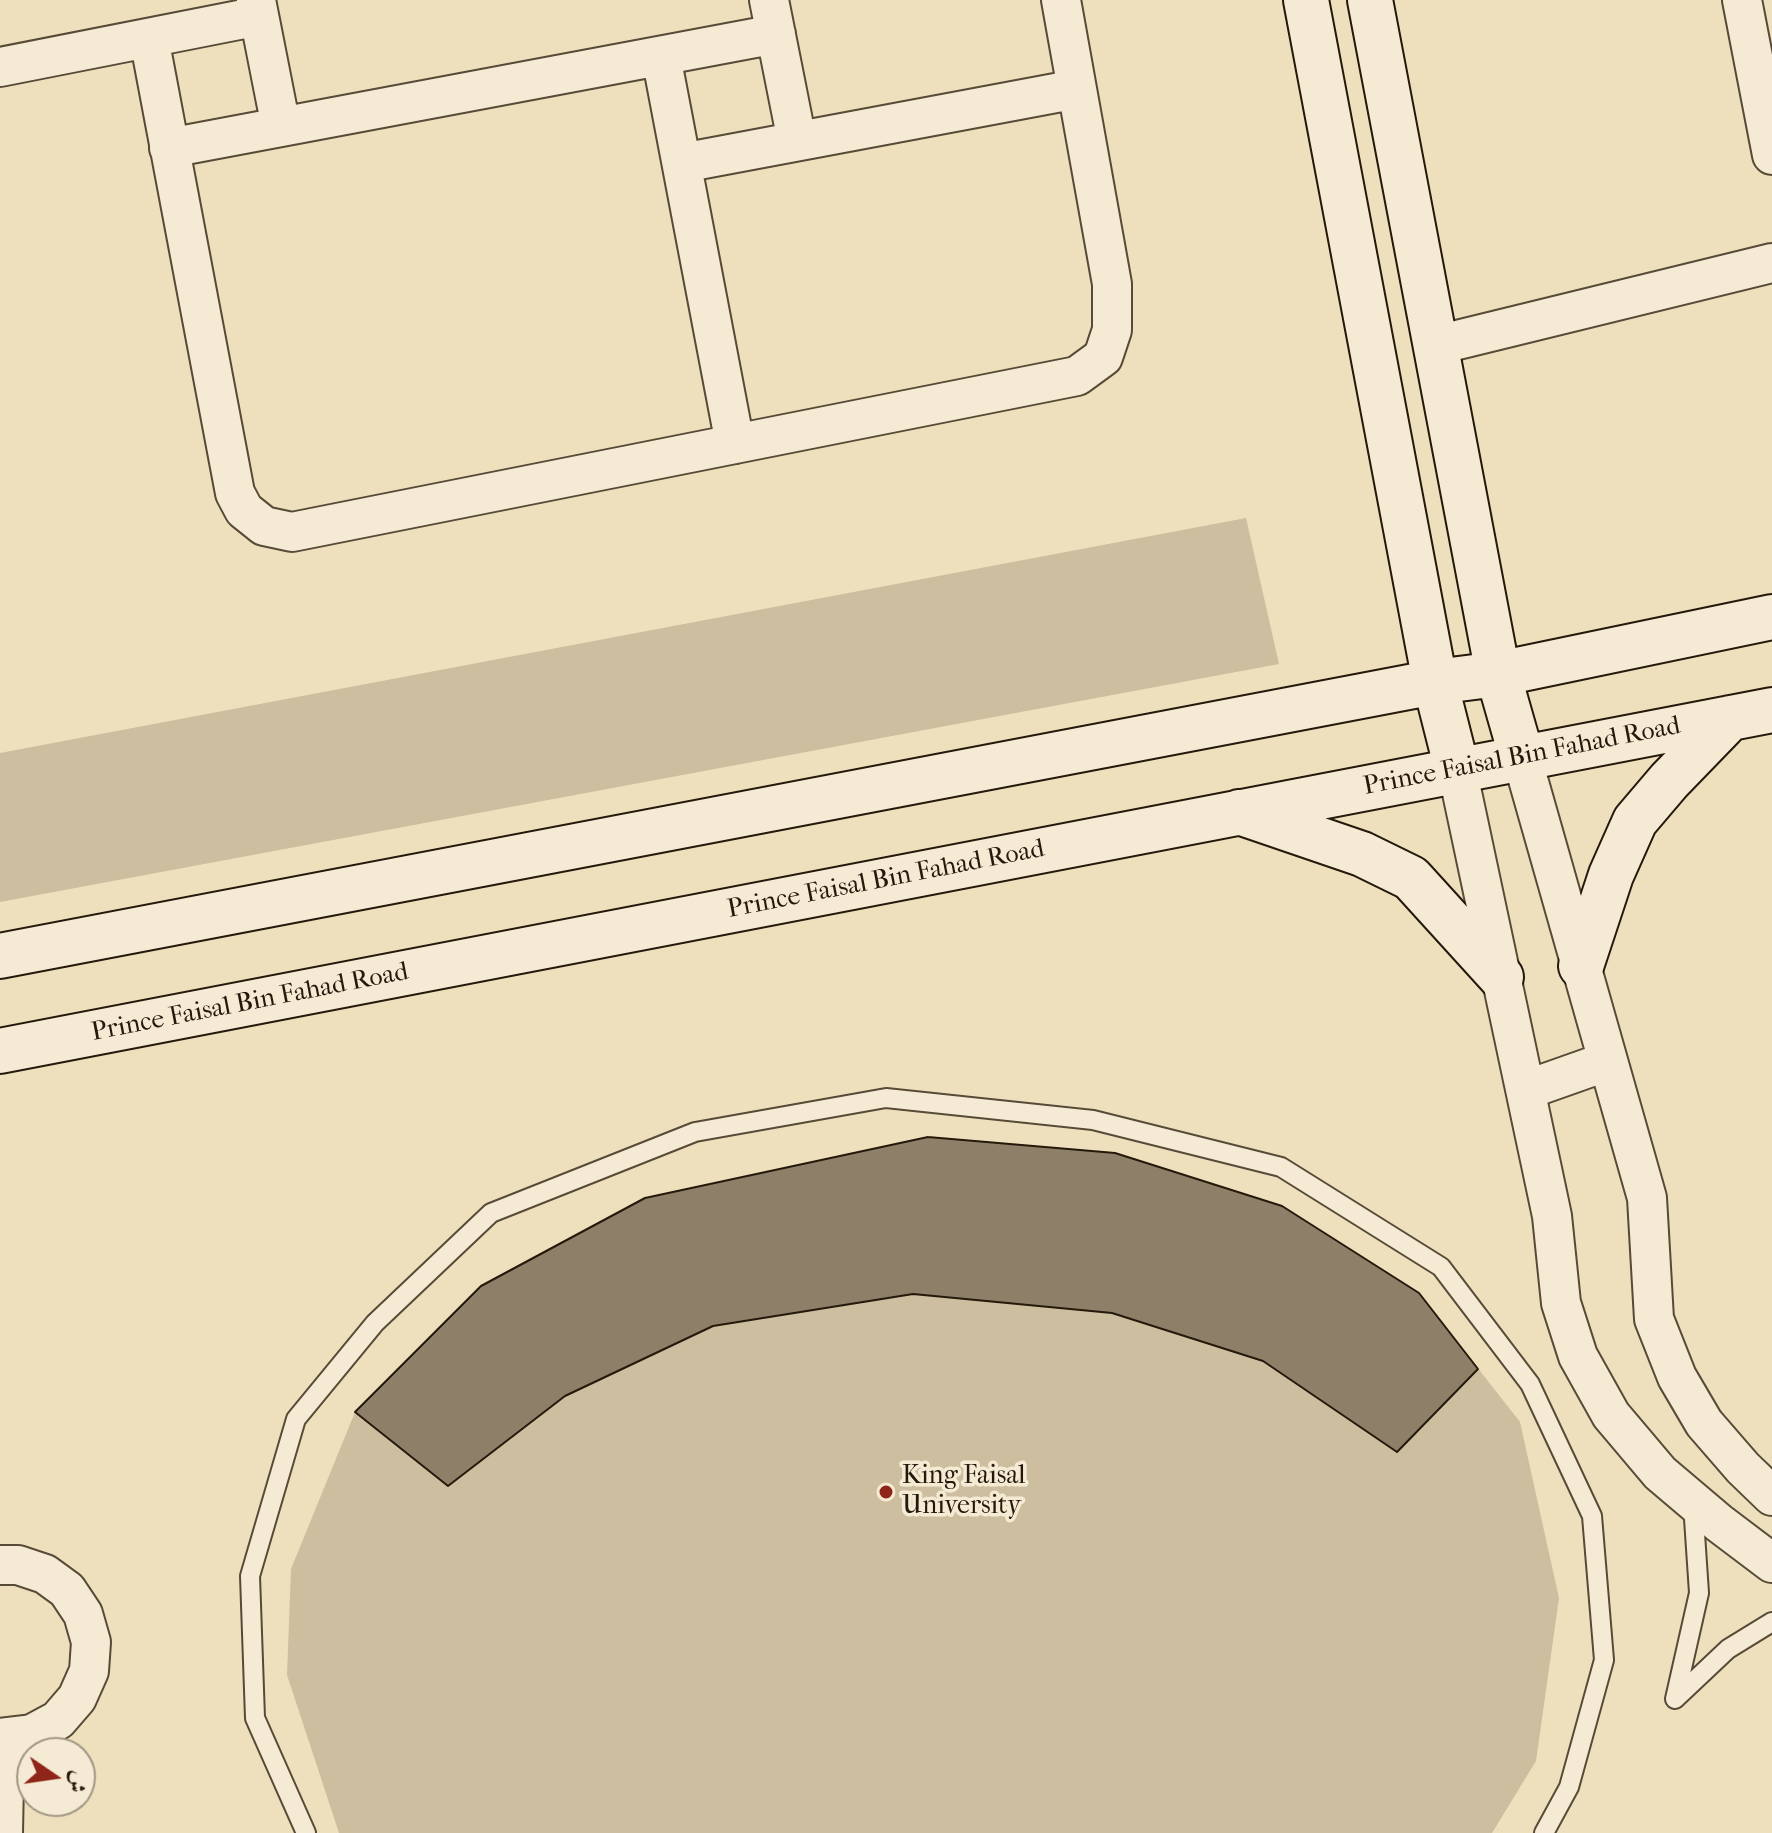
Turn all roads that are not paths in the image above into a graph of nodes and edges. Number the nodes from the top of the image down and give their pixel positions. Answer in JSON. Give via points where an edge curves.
{"nodes":[{"id":1,"x":1061,"y":0,"type":"edge"},
{"id":2,"x":1306,"y":0,"type":"edge"},
{"id":3,"x":1370,"y":0,"type":"edge"},
{"id":4,"x":1742,"y":0,"type":"edge"},
{"id":5,"x":257,"y":8,"type":"edge"},
{"id":6,"x":773,"y":17,"type":"edge"},
{"id":7,"x":149,"y":38,"type":"junction"},
{"id":8,"x":661,"y":56,"type":"junction"},
{"id":9,"x":0,"y":67,"type":"edge"},
{"id":10,"x":1077,"y":89,"type":"junction"},
{"id":11,"x":281,"y":127,"type":"junction"},
{"id":12,"x":797,"y":141,"type":"junction"},
{"id":13,"x":169,"y":148,"type":"junction"},
{"id":14,"x":1772,"y":155,"type":"edge"},
{"id":15,"x":682,"y":163,"type":"junction"},
{"id":16,"x":1772,"y":263,"type":"edge"},
{"id":17,"x":1437,"y":345,"type":"junction"},
{"id":18,"x":735,"y":444,"type":"junction"},
{"id":19,"x":1772,"y":617,"type":"edge"},
{"id":20,"x":1498,"y":674,"type":"junction"},
{"id":21,"x":1435,"y":682,"type":"junction"},
{"id":22,"x":1772,"y":710,"type":"edge"},
{"id":23,"x":1730,"y":718,"type":"junction"},
{"id":24,"x":1522,"y":758,"type":"junction"},
{"id":25,"x":1457,"y":769,"type":"junction"},
{"id":26,"x":1237,"y":812,"type":"junction"},
{"id":27,"x":0,"y":956,"type":"edge"},
{"id":28,"x":1581,"y":966,"type":"junction"},
{"id":29,"x":1501,"y":977,"type":"junction"},
{"id":30,"x":0,"y":1051,"type":"edge"},
{"id":31,"x":1608,"y":1061,"type":"junction"},
{"id":32,"x":1526,"y":1090,"type":"junction"},
{"id":33,"x":1772,"y":1496,"type":"edge"},
{"id":34,"x":1693,"y":1501,"type":"junction"},
{"id":35,"x":1772,"y":1563,"type":"edge"},
{"id":36,"x":0,"y":1565,"type":"edge"},
{"id":37,"x":1772,"y":1622,"type":"edge"},
{"id":38,"x":16,"y":1736,"type":"edge"},
{"id":39,"x":2,"y":1773,"type":"edge"},
{"id":40,"x":3,"y":1833,"type":"edge"},
{"id":41,"x":306,"y":1833,"type":"edge"},
{"id":42,"x":1544,"y":1833,"type":"edge"}],
"edges":[{"from":1,"to":10,"type":"street"},
{"from":2,"to":21,"type":"main road"},
{"from":3,"to":17,"type":"main road"},
{"from":4,"to":14,"type":"street"},
{"from":5,"to":7,"type":"street"},
{"from":5,"to":11,"type":"street"},
{"from":6,"to":8,"type":"street"},
{"from":6,"to":12,"type":"street"},
{"from":7,"to":9,"type":"street"},
{"from":7,"to":13,"type":"street"},
{"from":8,"to":11,"type":"street"},
{"from":8,"to":15,"type":"street"},
{"from":10,"to":12,"type":"street"},
{"from":10,"to":18,"type":"street","via":[[1112,284],[1112,330],[1103,357],[1077,376]]},
{"from":11,"to":13,"type":"street"},
{"from":12,"to":15,"type":"street"},
{"from":13,"to":18,"type":"street","via":[[235,493],[244,510],[264,526],[292,532]]},
{"from":15,"to":18,"type":"street"},
{"from":16,"to":17,"type":"street"},
{"from":17,"to":20,"type":"main road"},
{"from":19,"to":20,"type":"main road"},
{"from":20,"to":21,"type":"main road"},
{"from":20,"to":24,"type":"main road"},
{"from":21,"to":25,"type":"main road"},
{"from":21,"to":27,"type":"main road"},
{"from":22,"to":23,"type":"main road","name":"Prince Faisal Bin Fahad Road"},
{"from":23,"to":24,"type":"main road","name":"Prince Faisal Bin Fahad Road"},
{"from":23,"to":28,"type":"main road","via":[[1635,821]]},
{"from":24,"to":25,"type":"main road","name":"Prince Faisal Bin Fahad Road"},
{"from":24,"to":28,"type":"street"},
{"from":25,"to":26,"type":"main road","name":"Prince Faisal Bin Fahad Road"},
{"from":25,"to":29,"type":"street"},
{"from":26,"to":29,"type":"main road","via":[[1362,854],[1411,878]]},
{"from":26,"to":30,"type":"main road","name":"Prince Faisal Bin Fahad Road"},
{"from":28,"to":31,"type":"street"},
{"from":29,"to":32,"type":"street"},
{"from":31,"to":32,"type":"street"},
{"from":31,"to":33,"type":"street","via":[[1647,1198],[1654,1319],[1677,1377],[1704,1423]]},
{"from":32,"to":34,"type":"street","via":[[1552,1216],[1561,1303],[1578,1356],[1611,1415],[1660,1473]]},
{"from":34,"to":35,"type":"street"},
{"from":34,"to":37,"type":"lane","via":[[1699,1593],[1675,1699],[1728,1649]]},
{"from":36,"to":38,"type":"street","via":[[45,1574],[67,1590],[83,1614],[91,1642],[89,1671],[77,1698],[58,1720]]},
{"from":38,"to":39,"type":"street"},
{"from":39,"to":40,"type":"street"},
{"from":41,"to":42,"type":"lane","via":[[255,1718],[250,1576],[296,1419],[375,1323],[491,1213],[695,1132],[886,1098],[1093,1120],[1281,1167],[1441,1267],[1530,1384],[1592,1516],[1604,1660],[1569,1787]]}]}
